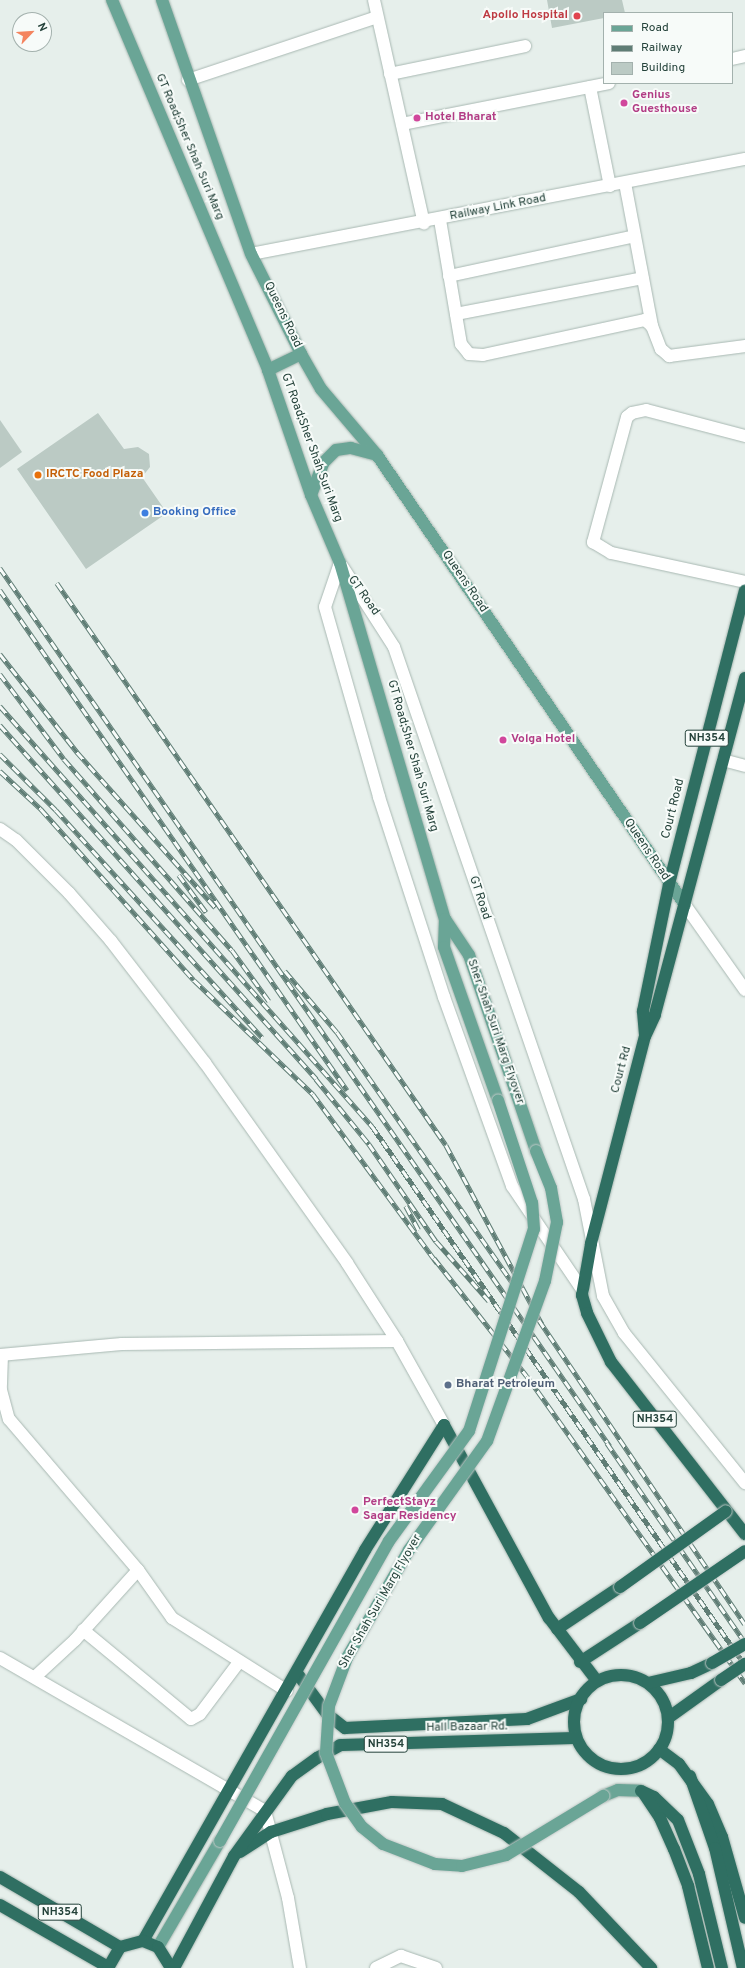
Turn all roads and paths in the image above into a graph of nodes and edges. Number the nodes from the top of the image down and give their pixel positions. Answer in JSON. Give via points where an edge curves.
{"nodes":[{"id":1,"x":112,"y":0,"type":"edge"},
{"id":2,"x":162,"y":0,"type":"edge"},
{"id":3,"x":374,"y":0,"type":"edge"},
{"id":4,"x":377,"y":17,"type":"junction"},
{"id":5,"x":525,"y":46,"type":"dead end"},
{"id":6,"x":745,"y":56,"type":"edge"},
{"id":7,"x":733,"y":59,"type":"edge"},
{"id":8,"x":390,"y":74,"type":"junction"},
{"id":9,"x":188,"y":80,"type":"junction"},
{"id":10,"x":605,"y":84,"type":"edge"},
{"id":11,"x":590,"y":87,"type":"junction"},
{"id":12,"x":402,"y":124,"type":"junction"},
{"id":13,"x":745,"y":159,"type":"edge"},
{"id":14,"x":625,"y":183,"type":"junction"},
{"id":15,"x":610,"y":186,"type":"junction"},
{"id":16,"x":440,"y":220,"type":"junction"},
{"id":17,"x":424,"y":223,"type":"junction"},
{"id":18,"x":635,"y":236,"type":"junction"},
{"id":19,"x":251,"y":254,"type":"junction"},
{"id":20,"x":450,"y":276,"type":"junction"},
{"id":21,"x":643,"y":278,"type":"junction"},
{"id":22,"x":456,"y":314,"type":"junction"},
{"id":23,"x":652,"y":326,"type":"junction"},
{"id":24,"x":745,"y":346,"type":"edge"},
{"id":25,"x":301,"y":354,"type":"junction"},
{"id":26,"x":268,"y":370,"type":"junction"},
{"id":27,"x":745,"y":436,"type":"edge"},
{"id":28,"x":378,"y":455,"type":"junction"},
{"id":29,"x":311,"y":495,"type":"junction"},
{"id":30,"x":340,"y":563,"type":"junction"},
{"id":31,"x":745,"y":582,"type":"edge"},
{"id":32,"x":745,"y":591,"type":"edge"},
{"id":33,"x":745,"y":678,"type":"edge"},
{"id":34,"x":723,"y":760,"type":"junction"},
{"id":35,"x":745,"y":766,"type":"edge"},
{"id":36,"x":0,"y":829,"type":"edge"},
{"id":37,"x":669,"y":884,"type":"junction"},
{"id":38,"x":685,"y":905,"type":"junction"},
{"id":39,"x":445,"y":919,"type":"junction"},
{"id":40,"x":745,"y":990,"type":"edge"},
{"id":41,"x":645,"y":1036,"type":"junction"},
{"id":42,"x":591,"y":1244,"type":"junction"},
{"id":43,"x":582,"y":1293,"type":"junction"},
{"id":44,"x":397,"y":1341,"type":"junction"},
{"id":45,"x":1,"y":1355,"type":"edge"},
{"id":46,"x":444,"y":1425,"type":"junction"},
{"id":47,"x":745,"y":1483,"type":"edge"},
{"id":48,"x":726,"y":1511,"type":"junction"},
{"id":49,"x":745,"y":1534,"type":"edge"},
{"id":50,"x":745,"y":1551,"type":"edge"},
{"id":51,"x":138,"y":1570,"type":"junction"},
{"id":52,"x":84,"y":1630,"type":"junction"},
{"id":53,"x":557,"y":1630,"type":"junction"},
{"id":54,"x":745,"y":1644,"type":"edge"},
{"id":55,"x":0,"y":1658,"type":"edge"},
{"id":56,"x":239,"y":1662,"type":"junction"},
{"id":57,"x":580,"y":1662,"type":"junction"},
{"id":58,"x":745,"y":1664,"type":"edge"},
{"id":59,"x":297,"y":1672,"type":"junction"},
{"id":60,"x":36,"y":1676,"type":"junction"},
{"id":61,"x":597,"y":1681,"type":"junction"},
{"id":62,"x":648,"y":1683,"type":"junction"},
{"id":63,"x":287,"y":1691,"type":"junction"},
{"id":64,"x":580,"y":1699,"type":"junction"},
{"id":65,"x":668,"y":1718,"type":"junction"},
{"id":66,"x":576,"y":1738,"type":"junction"},
{"id":67,"x":659,"y":1749,"type":"junction"},
{"id":68,"x":690,"y":1776,"type":"junction"},
{"id":69,"x":230,"y":1790,"type":"junction"},
{"id":70,"x":641,"y":1791,"type":"junction"},
{"id":71,"x":265,"y":1811,"type":"junction"},
{"id":72,"x":270,"y":1832,"type":"junction"},
{"id":73,"x":234,"y":1856,"type":"junction"},
{"id":74,"x":0,"y":1877,"type":"edge"},
{"id":75,"x":0,"y":1904,"type":"edge"},
{"id":76,"x":745,"y":1918,"type":"edge"},
{"id":77,"x":143,"y":1941,"type":"junction"},
{"id":78,"x":120,"y":1947,"type":"junction"},
{"id":79,"x":158,"y":1947,"type":"junction"},
{"id":80,"x":108,"y":1968,"type":"edge"},
{"id":81,"x":173,"y":1968,"type":"edge"},
{"id":82,"x":300,"y":1968,"type":"edge"},
{"id":83,"x":376,"y":1968,"type":"edge"},
{"id":84,"x":436,"y":1968,"type":"edge"},
{"id":85,"x":651,"y":1968,"type":"edge"},
{"id":86,"x":708,"y":1968,"type":"edge"},
{"id":87,"x":722,"y":1968,"type":"edge"},
{"id":88,"x":743,"y":1968,"type":"edge"}],
"edges":[{"from":1,"to":26,"type":"main road","name":"GT Road;Sher Shah Suri Marg"},
{"from":2,"to":9,"type":"main road","name":"GT Road;Sher Shah Suri Marg"},
{"from":3,"to":4,"type":"street"},
{"from":4,"to":8,"type":"street"},
{"from":4,"to":9,"type":"street"},
{"from":5,"to":8,"type":"street"},
{"from":6,"to":7,"type":"street"},
{"from":8,"to":12,"type":"street"},
{"from":9,"to":19,"type":"main road","name":"GT Road;Sher Shah Suri Marg"},
{"from":10,"to":11,"type":"street"},
{"from":11,"to":12,"type":"street"},
{"from":11,"to":15,"type":"street"},
{"from":12,"to":17,"type":"street"},
{"from":13,"to":14,"type":"street","name":"Railway Link Road"},
{"from":14,"to":15,"type":"street","name":"Railway Link Road"},
{"from":14,"to":18,"type":"street"},
{"from":15,"to":16,"type":"street","name":"Railway Link Road"},
{"from":16,"to":17,"type":"street","name":"Railway Link Road"},
{"from":16,"to":20,"type":"street"},
{"from":17,"to":19,"type":"street","name":"Railway Link Road"},
{"from":18,"to":20,"type":"street"},
{"from":18,"to":21,"type":"street"},
{"from":19,"to":25,"type":"main road","name":"Queens Road"},
{"from":20,"to":22,"type":"street"},
{"from":21,"to":22,"type":"street"},
{"from":21,"to":23,"type":"street"},
{"from":22,"to":23,"type":"street","via":[[461,344],[475,356],[640,321]]},
{"from":23,"to":24,"type":"street","via":[[661,349],[670,356]]},
{"from":25,"to":26,"type":"main road"},
{"from":25,"to":28,"type":"main road","name":"Queens Road","via":[[321,389]]},
{"from":26,"to":29,"type":"main road","name":"GT Road;Sher Shah Suri Marg"},
{"from":27,"to":31,"type":"street","via":[[646,410],[632,412],[627,417],[593,542],[610,553]]},
{"from":28,"to":29,"type":"main road","via":[[351,448],[336,450],[323,463]]},
{"from":28,"to":37,"type":"main road","name":"Queens Road"},
{"from":29,"to":30,"type":"main road","name":"GT Road;Sher Shah Suri Marg"},
{"from":30,"to":39,"type":"main road","name":"GT Road;Sher Shah Suri Marg"},
{"from":30,"to":42,"type":"street","name":"GT Road","via":[[394,647],[584,1199]]},
{"from":30,"to":43,"type":"street","via":[[326,607],[379,797],[444,997],[512,1186]]},
{"from":32,"to":37,"type":"highway","name":"Court Road","number":"NH354"},
{"from":33,"to":34,"type":"highway","number":"NH354"},
{"from":34,"to":35,"type":"street"},
{"from":34,"to":38,"type":"highway","number":"NH354"},
{"from":36,"to":44,"type":"street","via":[[16,840],[69,893],[111,941],[209,1069],[347,1263]]},
{"from":37,"to":38,"type":"main road","name":"Queens Road"},
{"from":37,"to":41,"type":"highway","name":"Court Road","number":"NH354","via":[[643,1011]]},
{"from":38,"to":40,"type":"street"},
{"from":38,"to":41,"type":"highway","name":"Court Rd","number":"NH354","via":[[655,1015]]},
{"from":39,"to":70,"type":"main road","name":"Sher Shah Suri Marg Flyover","bridge":true,"via":[[469,955],[551,1188],[557,1222],[545,1281],[487,1441],[409,1550],[347,1658],[329,1706],[326,1753],[345,1803],[362,1827],[383,1844],[435,1864],[462,1866],[506,1855],[603,1796],[618,1790]]},
{"from":39,"to":79,"type":"main road","name":"Sher Shah Suri Marg Flyover","bridge":true,"via":[[444,947],[532,1203],[534,1229],[469,1431],[389,1541]]},
{"from":41,"to":42,"type":"highway","name":"Court Rd","number":"NH354"},
{"from":42,"to":43,"type":"highway","number":"NH354"},
{"from":42,"to":47,"type":"street","name":"GT Road","via":[[603,1296],[624,1333]]},
{"from":43,"to":48,"type":"highway","number":"NH354","via":[[587,1313],[611,1362]]},
{"from":44,"to":45,"type":"street","via":[[122,1344]]},
{"from":44,"to":46,"type":"street"},
{"from":45,"to":51,"type":"street","via":[[1,1390],[9,1419]]},
{"from":46,"to":53,"type":"highway"},
{"from":46,"to":59,"type":"highway","via":[[365,1550]]},
{"from":48,"to":49,"type":"highway","number":"NH354"},
{"from":48,"to":53,"type":"highway","bridge":true},
{"from":50,"to":57,"type":"highway","bridge":true},
{"from":51,"to":52,"type":"street"},
{"from":51,"to":56,"type":"street","via":[[182,1627]]},
{"from":52,"to":56,"type":"street","via":[[192,1719],[200,1714]]},
{"from":52,"to":60,"type":"street"},
{"from":53,"to":57,"type":"highway"},
{"from":54,"to":62,"type":"highway","bridge":true,"via":[[691,1673]]},
{"from":55,"to":60,"type":"street"},
{"from":56,"to":63,"type":"street"},
{"from":57,"to":61,"type":"highway"},
{"from":58,"to":65,"type":"highway","bridge":true},
{"from":59,"to":63,"type":"highway"},
{"from":59,"to":64,"type":"highway","via":[[327,1714],[345,1728],[542,1716]]},
{"from":60,"to":69,"type":"street","via":[[106,1721]]},
{"from":61,"to":62,"type":"highway","via":[[618,1675]]},
{"from":61,"to":64,"type":"highway"},
{"from":62,"to":65,"type":"highway","via":[[665,1704]]},
{"from":63,"to":69,"type":"highway"},
{"from":64,"to":66,"type":"highway","via":[[573,1723]]},
{"from":65,"to":67,"type":"highway","via":[[665,1738]]},
{"from":66,"to":67,"type":"highway","via":[[584,1752],[611,1769],[641,1765]]},
{"from":66,"to":71,"type":"highway","name":"Hall Bazaar Rd.","number":"NH354","via":[[340,1745],[292,1776]]},
{"from":67,"to":68,"type":"highway"},
{"from":68,"to":76,"type":"highway","via":[[700,1789],[722,1837]]},
{"from":68,"to":88,"type":"highway","via":[[714,1848]]},
{"from":69,"to":71,"type":"street"},
{"from":69,"to":77,"type":"highway"},
{"from":70,"to":86,"type":"highway","via":[[660,1818],[674,1849],[690,1893]]},
{"from":70,"to":87,"type":"highway","via":[[670,1810],[685,1835],[699,1874]]},
{"from":71,"to":72,"type":"street"},
{"from":71,"to":73,"type":"highway","number":"NH354"},
{"from":72,"to":73,"type":"highway"},
{"from":72,"to":82,"type":"street","via":[[288,1898]]},
{"from":72,"to":85,"type":"highway","via":[[327,1814],[392,1802],[442,1804],[510,1838],[579,1892]]},
{"from":73,"to":81,"type":"highway","number":"NH354"},
{"from":74,"to":78,"type":"highway","number":"NH354"},
{"from":75,"to":80,"type":"highway","number":"NH354"},
{"from":77,"to":78,"type":"highway"},
{"from":77,"to":79,"type":"highway"},
{"from":78,"to":80,"type":"highway","number":"NH354"},
{"from":79,"to":81,"type":"highway","number":"NH354"},
{"from":83,"to":84,"type":"street","via":[[401,1956]]}]}
